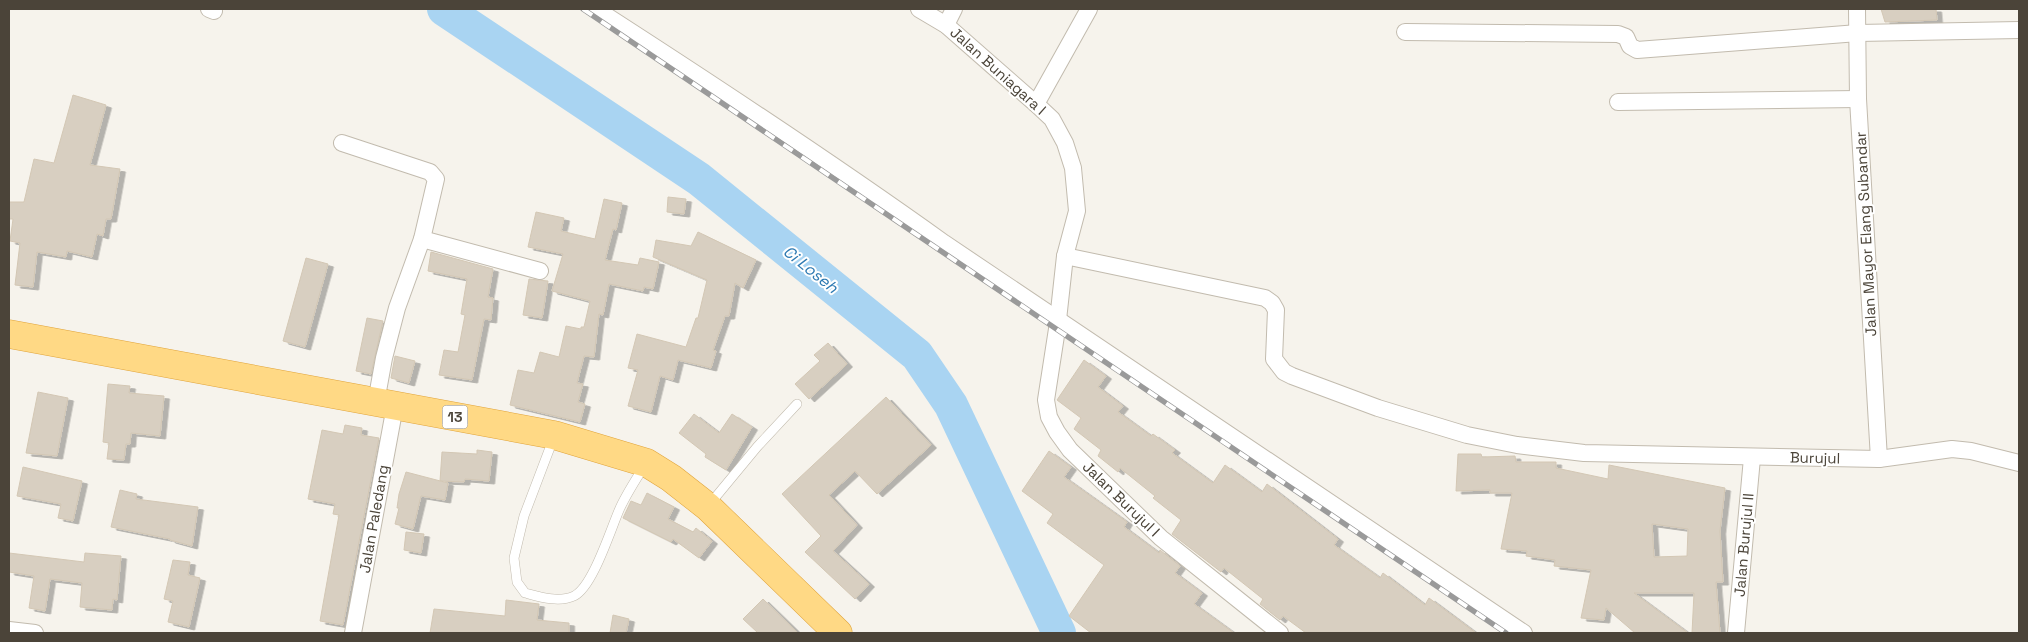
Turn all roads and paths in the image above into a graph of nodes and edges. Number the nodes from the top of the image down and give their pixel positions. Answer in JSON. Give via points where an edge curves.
{"nodes":[{"id":1,"x":596,"y":9,"type":"edge"},
{"id":2,"x":919,"y":9,"type":"edge"},
{"id":3,"x":954,"y":9,"type":"edge"},
{"id":4,"x":1089,"y":9,"type":"edge"},
{"id":5,"x":1857,"y":9,"type":"edge"},
{"id":6,"x":946,"y":25,"type":"junction"},
{"id":7,"x":2019,"y":30,"type":"edge"},
{"id":8,"x":1405,"y":32,"type":"dead end"},
{"id":9,"x":1858,"y":33,"type":"junction"},
{"id":10,"x":1858,"y":98,"type":"junction"},
{"id":11,"x":1618,"y":102,"type":"dead end"},
{"id":12,"x":1036,"y":104,"type":"junction"},
{"id":13,"x":342,"y":143,"type":"dead end"},
{"id":14,"x":422,"y":239,"type":"junction"},
{"id":15,"x":1065,"y":256,"type":"junction"},
{"id":16,"x":540,"y":271,"type":"dead end"},
{"id":17,"x":1058,"y":320,"type":"junction"},
{"id":18,"x":9,"y":334,"type":"edge"},
{"id":19,"x":385,"y":404,"type":"junction"},
{"id":20,"x":797,"y":404,"type":"dead end"},
{"id":21,"x":554,"y":435,"type":"junction"},
{"id":22,"x":1752,"y":458,"type":"junction"},
{"id":23,"x":1879,"y":459,"type":"junction"},
{"id":24,"x":647,"y":463,"type":"junction"},
{"id":25,"x":2019,"y":463,"type":"edge"},
{"id":26,"x":708,"y":507,"type":"junction"},
{"id":27,"x":9,"y":630,"type":"edge"},
{"id":28,"x":35,"y":633,"type":"edge"},
{"id":29,"x":353,"y":633,"type":"edge"},
{"id":30,"x":838,"y":633,"type":"edge"},
{"id":31,"x":1280,"y":633,"type":"edge"},
{"id":32,"x":1524,"y":633,"type":"edge"},
{"id":33,"x":1736,"y":633,"type":"edge"}],
"edges":[{"from":1,"to":17,"type":"street","via":[[723,90]]},
{"from":2,"to":6,"type":"street","name":"Jalan Buniagara I"},
{"from":3,"to":6,"type":"street"},
{"from":4,"to":12,"type":"street"},
{"from":5,"to":9,"type":"street","name":"Jalan Mayor Elang Subandar"},
{"from":6,"to":12,"type":"street","name":"Jalan Buniagara I"},
{"from":7,"to":9,"type":"street"},
{"from":8,"to":9,"type":"street","via":[[1618,34],[1626,37],[1630,46],[1637,50]]},
{"from":9,"to":10,"type":"street","name":"Jalan Mayor Elang Subandar"},
{"from":10,"to":11,"type":"street"},
{"from":10,"to":23,"type":"street","name":"Jalan Mayor Elang Subandar"},
{"from":12,"to":15,"type":"street","name":"Jalan Buniagara I","via":[[1052,119],[1073,168],[1077,211]]},
{"from":13,"to":14,"type":"street","name":"Jalan Paledang","via":[[434,175],[436,183]]},
{"from":14,"to":16,"type":"street"},
{"from":14,"to":19,"type":"street","name":"Jalan Paledang","via":[[397,308],[384,358]]},
{"from":15,"to":17,"type":"street","name":"Jalan Buniagara I"},
{"from":15,"to":22,"type":"street","name":"Burujul","via":[[1265,298],[1276,310],[1274,359],[1284,372],[1378,408],[1467,435],[1584,453]]},
{"from":17,"to":31,"type":"street","name":"Jalan Burujul I","via":[[1046,400],[1050,417],[1065,444],[1161,538]]},
{"from":17,"to":32,"type":"street"},
{"from":18,"to":19,"type":"highway","number":"13"},
{"from":19,"to":21,"type":"highway","number":"13"},
{"from":19,"to":29,"type":"street","name":"Jalan Paledang"},
{"from":20,"to":26,"type":"lane"},
{"from":21,"to":24,"type":"highway","number":"13"},
{"from":21,"to":24,"type":"lane","via":[[524,516],[514,558],[517,582],[525,593],[559,600],[581,592],[591,577],[620,507]]},
{"from":22,"to":23,"type":"street","name":"Burujul"},
{"from":22,"to":33,"type":"street","name":"Jalan Burujul II"},
{"from":23,"to":25,"type":"street","name":"Burujul","via":[[1952,449]]},
{"from":24,"to":26,"type":"highway","number":"13"},
{"from":26,"to":30,"type":"highway","number":"13"},
{"from":27,"to":28,"type":"street"}]}
